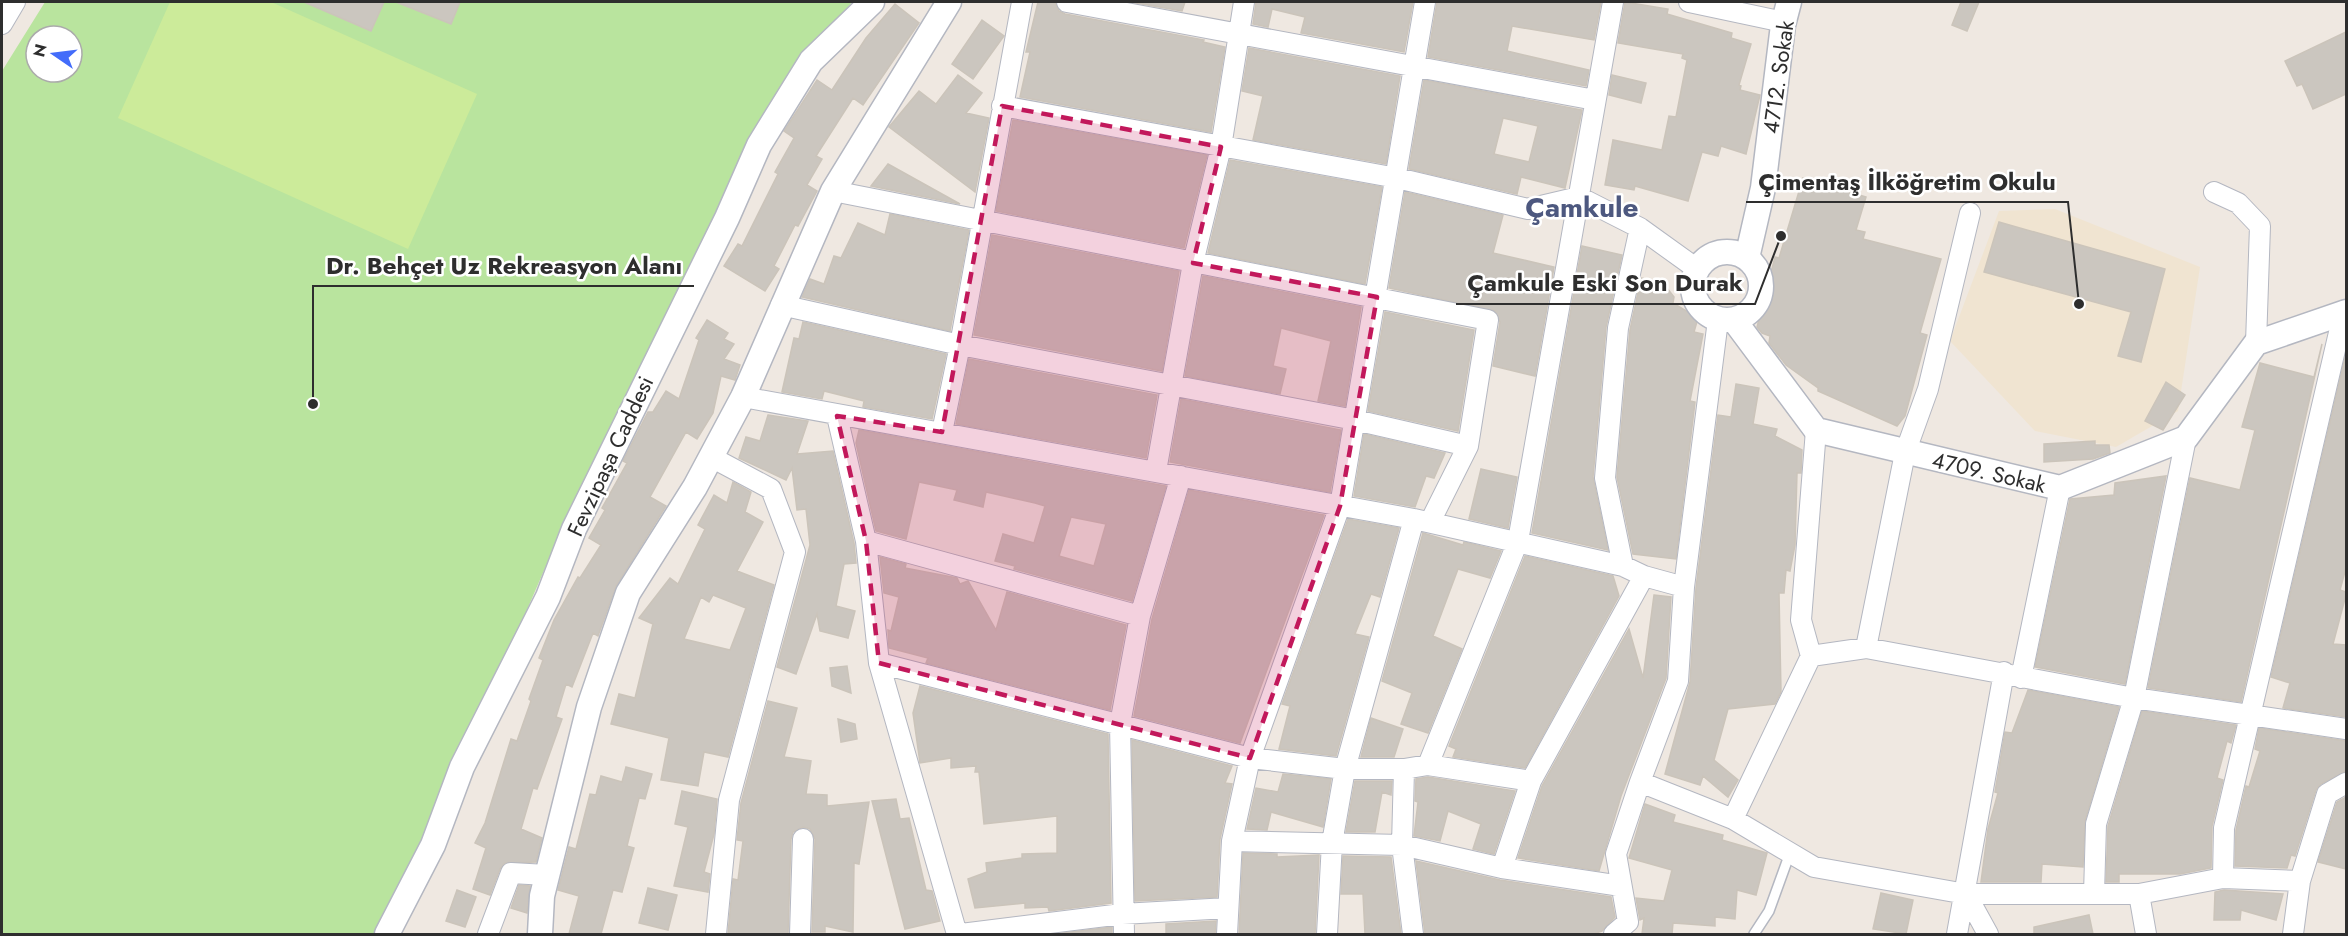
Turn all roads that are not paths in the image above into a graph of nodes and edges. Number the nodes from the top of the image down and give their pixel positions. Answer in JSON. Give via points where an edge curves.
{"nodes":[{"id":1,"x":15,"y":2,"type":"edge"},
{"id":2,"x":872,"y":2,"type":"edge"},
{"id":3,"x":949,"y":2,"type":"edge"},
{"id":4,"x":1022,"y":2,"type":"edge"},
{"id":5,"x":1066,"y":2,"type":"edge"},
{"id":6,"x":1244,"y":2,"type":"edge"},
{"id":7,"x":1425,"y":2,"type":"edge"},
{"id":8,"x":1613,"y":2,"type":"edge"},
{"id":9,"x":1689,"y":2,"type":"edge"},
{"id":10,"x":1787,"y":11,"type":"edge"},
{"id":11,"x":2,"y":24,"type":"edge"},
{"id":12,"x":1240,"y":35,"type":"junction"},
{"id":13,"x":1413,"y":66,"type":"junction"},
{"id":14,"x":1595,"y":100,"type":"junction"},
{"id":15,"x":1002,"y":106,"type":"junction"},
{"id":16,"x":1221,"y":147,"type":"junction"},
{"id":17,"x":1397,"y":178,"type":"junction"},
{"id":18,"x":833,"y":191,"type":"junction"},
{"id":19,"x":2214,"y":192,"type":"dead end"},
{"id":20,"x":1579,"y":197,"type":"junction"},
{"id":21,"x":1970,"y":213,"type":"dead end"},
{"id":22,"x":983,"y":220,"type":"junction"},
{"id":23,"x":1640,"y":228,"type":"junction"},
{"id":24,"x":1747,"y":258,"type":"junction"},
{"id":25,"x":1193,"y":263,"type":"junction"},
{"id":26,"x":1697,"y":269,"type":"junction"},
{"id":27,"x":1377,"y":297,"type":"junction"},
{"id":28,"x":781,"y":305,"type":"junction"},
{"id":29,"x":2345,"y":311,"type":"edge"},
{"id":30,"x":1726,"y":320,"type":"junction"},
{"id":31,"x":2256,"y":343,"type":"junction"},
{"id":32,"x":960,"y":345,"type":"junction"},
{"id":33,"x":1171,"y":385,"type":"junction"},
{"id":34,"x":743,"y":397,"type":"junction"},
{"id":35,"x":837,"y":416,"type":"junction"},
{"id":36,"x":1355,"y":420,"type":"junction"},
{"id":37,"x":1816,"y":430,"type":"junction"},
{"id":38,"x":942,"y":432,"type":"junction"},
{"id":39,"x":2186,"y":438,"type":"junction"},
{"id":40,"x":1468,"y":446,"type":"junction"},
{"id":41,"x":1905,"y":453,"type":"junction"},
{"id":42,"x":711,"y":457,"type":"junction"},
{"id":43,"x":1156,"y":471,"type":"junction"},
{"id":44,"x":1181,"y":476,"type":"junction"},
{"id":45,"x":2060,"y":488,"type":"junction"},
{"id":46,"x":1340,"y":506,"type":"junction"},
{"id":47,"x":1422,"y":521,"type":"junction"},
{"id":48,"x":866,"y":541,"type":"junction"},
{"id":49,"x":1518,"y":542,"type":"junction"},
{"id":50,"x":1623,"y":566,"type":"junction"},
{"id":51,"x":1644,"y":576,"type":"junction"},
{"id":52,"x":1684,"y":587,"type":"junction"},
{"id":53,"x":1140,"y":616,"type":"junction"},
{"id":54,"x":1866,"y":648,"type":"junction"},
{"id":55,"x":1811,"y":656,"type":"junction"},
{"id":56,"x":879,"y":663,"type":"junction"},
{"id":57,"x":2012,"y":675,"type":"junction"},
{"id":58,"x":2134,"y":698,"type":"junction"},
{"id":59,"x":2251,"y":714,"type":"junction"},
{"id":60,"x":1120,"y":724,"type":"junction"},
{"id":61,"x":2346,"y":729,"type":"edge"},
{"id":62,"x":1250,"y":758,"type":"junction"},
{"id":63,"x":1428,"y":765,"type":"junction"},
{"id":64,"x":1345,"y":769,"type":"junction"},
{"id":65,"x":1404,"y":769,"type":"junction"},
{"id":66,"x":1531,"y":781,"type":"junction"},
{"id":67,"x":1640,"y":782,"type":"junction"},
{"id":68,"x":2346,"y":783,"type":"edge"},
{"id":69,"x":1732,"y":819,"type":"junction"},
{"id":70,"x":803,"y":839,"type":"dead end"},
{"id":71,"x":1232,"y":841,"type":"junction"},
{"id":72,"x":1332,"y":843,"type":"junction"},
{"id":73,"x":1402,"y":845,"type":"junction"},
{"id":74,"x":1790,"y":853,"type":"junction"},
{"id":75,"x":1502,"y":868,"type":"junction"},
{"id":76,"x":547,"y":875,"type":"junction"},
{"id":77,"x":2223,"y":878,"type":"junction"},
{"id":78,"x":2300,"y":881,"type":"junction"},
{"id":79,"x":1621,"y":886,"type":"junction"},
{"id":80,"x":1966,"y":894,"type":"junction"},
{"id":81,"x":2094,"y":894,"type":"junction"},
{"id":82,"x":2139,"y":894,"type":"junction"},
{"id":83,"x":1228,"y":908,"type":"junction"},
{"id":84,"x":1122,"y":914,"type":"junction"},
{"id":85,"x":387,"y":934,"type":"edge"},
{"id":86,"x":488,"y":934,"type":"edge"},
{"id":87,"x":540,"y":934,"type":"edge"},
{"id":88,"x":716,"y":934,"type":"edge"},
{"id":89,"x":800,"y":934,"type":"edge"},
{"id":90,"x":959,"y":934,"type":"edge"},
{"id":91,"x":1124,"y":934,"type":"edge"},
{"id":92,"x":1227,"y":934,"type":"edge"},
{"id":93,"x":1328,"y":934,"type":"edge"},
{"id":94,"x":1413,"y":934,"type":"edge"},
{"id":95,"x":1614,"y":934,"type":"edge"},
{"id":96,"x":1754,"y":934,"type":"edge"},
{"id":97,"x":1958,"y":934,"type":"edge"},
{"id":98,"x":1988,"y":934,"type":"edge"},
{"id":99,"x":2146,"y":934,"type":"edge"},
{"id":100,"x":2293,"y":934,"type":"edge"}],
"edges":[{"from":1,"to":11,"type":"street"},
{"from":2,"to":85,"type":"street","name":"Fevzipaşa Caddesi","via":[[811,61],[759,145],[574,528],[548,597],[462,768],[433,845]]},
{"from":3,"to":18,"type":"street"},
{"from":4,"to":15,"type":"street"},
{"from":5,"to":12,"type":"street"},
{"from":6,"to":12,"type":"street"},
{"from":7,"to":13,"type":"street"},
{"from":8,"to":14,"type":"street"},
{"from":9,"to":10,"type":"street"},
{"from":10,"to":24,"type":"street","name":"4712. Sokak","via":[[1763,188]]},
{"from":12,"to":13,"type":"street"},
{"from":12,"to":16,"type":"street"},
{"from":13,"to":14,"type":"street"},
{"from":13,"to":17,"type":"street"},
{"from":14,"to":20,"type":"street"},
{"from":15,"to":16,"type":"street"},
{"from":15,"to":22,"type":"street"},
{"from":16,"to":17,"type":"street"},
{"from":16,"to":25,"type":"street"},
{"from":17,"to":20,"type":"street","via":[[1528,209]]},
{"from":17,"to":27,"type":"street"},
{"from":18,"to":22,"type":"street"},
{"from":18,"to":28,"type":"street"},
{"from":19,"to":31,"type":"street","via":[[2238,202],[2260,226]]},
{"from":20,"to":23,"type":"street"},
{"from":20,"to":49,"type":"street"},
{"from":21,"to":41,"type":"street","via":[[1928,389]]},
{"from":22,"to":25,"type":"street"},
{"from":22,"to":32,"type":"street"},
{"from":23,"to":26,"type":"street"},
{"from":23,"to":50,"type":"street","via":[[1618,328],[1605,478]]},
{"from":24,"to":26,"type":"street","via":[[1737,253],[1714,254]]},
{"from":24,"to":30,"type":"street","via":[[1760,276],[1759,299],[1745,316]]},
{"from":25,"to":27,"type":"street"},
{"from":25,"to":33,"type":"street"},
{"from":26,"to":30,"type":"street","via":[[1693,280],[1695,301],[1709,316]]},
{"from":27,"to":36,"type":"street"},
{"from":27,"to":40,"type":"street","via":[[1488,320]]},
{"from":28,"to":32,"type":"street"},
{"from":28,"to":34,"type":"street"},
{"from":29,"to":31,"type":"street"},
{"from":29,"to":59,"type":"street"},
{"from":30,"to":37,"type":"street"},
{"from":30,"to":52,"type":"street"},
{"from":31,"to":39,"type":"street"},
{"from":32,"to":33,"type":"street"},
{"from":32,"to":38,"type":"street"},
{"from":33,"to":36,"type":"street"},
{"from":33,"to":43,"type":"street"},
{"from":34,"to":35,"type":"street"},
{"from":34,"to":42,"type":"street"},
{"from":35,"to":38,"type":"street"},
{"from":35,"to":48,"type":"street"},
{"from":36,"to":40,"type":"street"},
{"from":36,"to":46,"type":"street"},
{"from":37,"to":41,"type":"street","name":"4709. Sokak"},
{"from":37,"to":55,"type":"street","via":[[1801,620]]},
{"from":38,"to":43,"type":"street"},
{"from":39,"to":45,"type":"street","name":"4709. Sokak"},
{"from":39,"to":58,"type":"street"},
{"from":40,"to":47,"type":"street"},
{"from":41,"to":45,"type":"street","name":"4709. Sokak"},
{"from":41,"to":54,"type":"street"},
{"from":42,"to":76,"type":"street","via":[[628,593],[589,707]]},
{"from":42,"to":88,"type":"street","via":[[771,489],[795,552],[729,800]]},
{"from":43,"to":44,"type":"street"},
{"from":44,"to":46,"type":"street"},
{"from":44,"to":53,"type":"street"},
{"from":45,"to":57,"type":"street"},
{"from":46,"to":47,"type":"street"},
{"from":46,"to":62,"type":"street"},
{"from":47,"to":49,"type":"street"},
{"from":47,"to":64,"type":"street"},
{"from":48,"to":53,"type":"street"},
{"from":48,"to":56,"type":"street"},
{"from":49,"to":50,"type":"street"},
{"from":49,"to":63,"type":"street"},
{"from":50,"to":51,"type":"street"},
{"from":51,"to":52,"type":"street"},
{"from":51,"to":66,"type":"street"},
{"from":52,"to":67,"type":"street","via":[[1678,681]]},
{"from":53,"to":60,"type":"street"},
{"from":54,"to":55,"type":"street"},
{"from":54,"to":57,"type":"street"},
{"from":55,"to":69,"type":"street"},
{"from":56,"to":60,"type":"street"},
{"from":56,"to":90,"type":"street"},
{"from":57,"to":58,"type":"street"},
{"from":57,"to":80,"type":"street"},
{"from":58,"to":59,"type":"street"},
{"from":58,"to":81,"type":"street","via":[[2096,824]]},
{"from":59,"to":61,"type":"street"},
{"from":59,"to":77,"type":"street","via":[[2224,828]]},
{"from":60,"to":62,"type":"street"},
{"from":60,"to":84,"type":"street"},
{"from":62,"to":64,"type":"street"},
{"from":62,"to":71,"type":"street"},
{"from":63,"to":65,"type":"street"},
{"from":63,"to":66,"type":"street"},
{"from":64,"to":65,"type":"street"},
{"from":64,"to":72,"type":"street"},
{"from":65,"to":73,"type":"street"},
{"from":66,"to":75,"type":"street"},
{"from":67,"to":69,"type":"street"},
{"from":67,"to":79,"type":"street","via":[[1616,854]]},
{"from":68,"to":78,"type":"street","via":[[2327,794]]},
{"from":69,"to":74,"type":"street"},
{"from":70,"to":89,"type":"street"},
{"from":71,"to":72,"type":"street"},
{"from":71,"to":83,"type":"street"},
{"from":72,"to":73,"type":"street"},
{"from":72,"to":93,"type":"street"},
{"from":73,"to":75,"type":"street"},
{"from":73,"to":94,"type":"street"},
{"from":74,"to":80,"type":"street","via":[[1814,867]]},
{"from":74,"to":96,"type":"lane","via":[[1769,911]]},
{"from":75,"to":79,"type":"street"},
{"from":76,"to":86,"type":"street","via":[[511,873]]},
{"from":76,"to":87,"type":"street"},
{"from":77,"to":78,"type":"street"},
{"from":77,"to":82,"type":"street"},
{"from":78,"to":100,"type":"street"},
{"from":79,"to":95,"type":"street","via":[[1628,922]]},
{"from":80,"to":81,"type":"street"},
{"from":80,"to":97,"type":"street"},
{"from":80,"to":98,"type":"street"},
{"from":81,"to":82,"type":"street"},
{"from":82,"to":99,"type":"street"},
{"from":83,"to":84,"type":"street"},
{"from":83,"to":92,"type":"street"},
{"from":84,"to":90,"type":"street"},
{"from":84,"to":91,"type":"street"}]}
